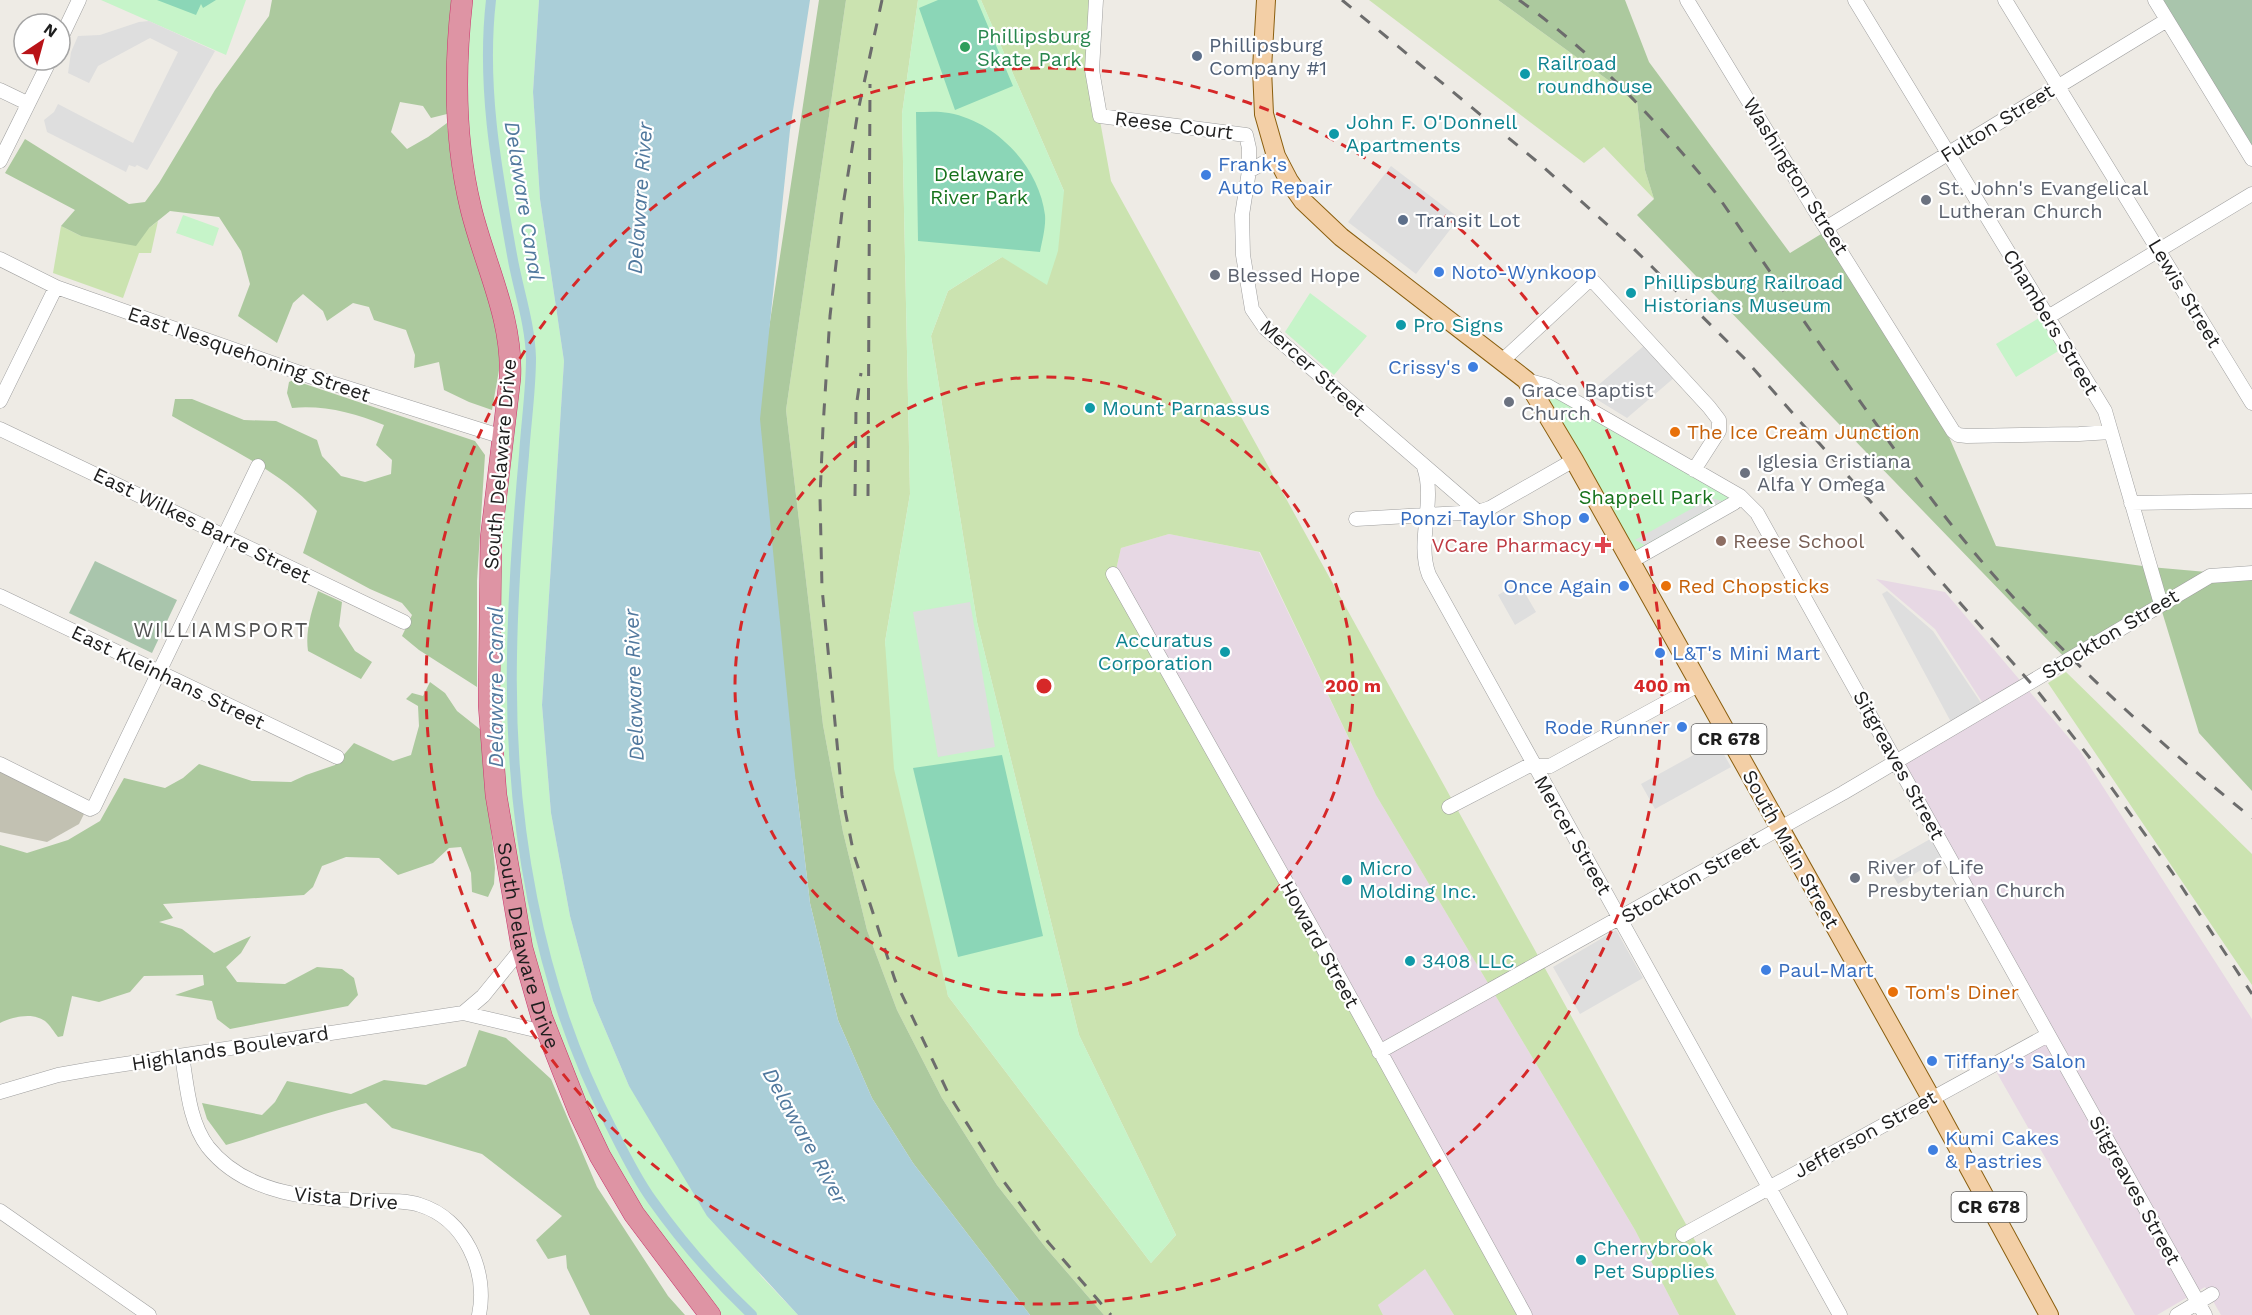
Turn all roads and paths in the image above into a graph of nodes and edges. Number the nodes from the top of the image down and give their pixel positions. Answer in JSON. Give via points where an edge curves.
{"nodes":[{"id":1,"x":79,"y":0,"type":"edge"},
{"id":2,"x":462,"y":0,"type":"edge"},
{"id":3,"x":1096,"y":0,"type":"edge"},
{"id":4,"x":1263,"y":0,"type":"edge"},
{"id":5,"x":1687,"y":0,"type":"edge"},
{"id":6,"x":1855,"y":0,"type":"edge"},
{"id":7,"x":2005,"y":0,"type":"edge"},
{"id":8,"x":2155,"y":0,"type":"edge"},
{"id":9,"x":72,"y":15,"type":"edge"},
{"id":10,"x":2167,"y":20,"type":"junction"},
{"id":11,"x":44,"y":72,"type":"edge"},
{"id":12,"x":2057,"y":85,"type":"junction"},
{"id":13,"x":0,"y":90,"type":"edge"},
{"id":14,"x":27,"y":103,"type":"junction"},
{"id":15,"x":1949,"y":153,"type":"junction"},
{"id":16,"x":1276,"y":156,"type":"junction"},
{"id":17,"x":2251,"y":156,"type":"edge"},
{"id":18,"x":0,"y":161,"type":"edge"},
{"id":19,"x":1249,"y":171,"type":"junction"},
{"id":20,"x":2252,"y":194,"type":"edge"},
{"id":21,"x":1826,"y":228,"type":"junction"},
{"id":22,"x":2159,"y":250,"type":"junction"},
{"id":23,"x":0,"y":259,"type":"edge"},
{"id":24,"x":56,"y":287,"type":"junction"},
{"id":25,"x":2048,"y":317,"type":"junction"},
{"id":26,"x":1502,"y":360,"type":"junction"},
{"id":27,"x":1526,"y":380,"type":"junction"},
{"id":28,"x":0,"y":401,"type":"edge"},
{"id":29,"x":2252,"y":402,"type":"edge"},
{"id":30,"x":0,"y":429,"type":"edge"},
{"id":31,"x":2111,"y":432,"type":"junction"},
{"id":32,"x":503,"y":437,"type":"junction"},
{"id":33,"x":1574,"y":460,"type":"junction"},
{"id":34,"x":258,"y":466,"type":"dead end"},
{"id":35,"x":1424,"y":467,"type":"junction"},
{"id":36,"x":1694,"y":470,"type":"junction"},
{"id":37,"x":1740,"y":496,"type":"junction"},
{"id":38,"x":2252,"y":501,"type":"edge"},
{"id":39,"x":2131,"y":503,"type":"junction"},
{"id":40,"x":1478,"y":512,"type":"junction"},
{"id":41,"x":1426,"y":515,"type":"junction"},
{"id":42,"x":1356,"y":519,"type":"dead end"},
{"id":43,"x":224,"y":535,"type":"junction"},
{"id":44,"x":1630,"y":562,"type":"junction"},
{"id":45,"x":2252,"y":573,"type":"edge"},
{"id":46,"x":1113,"y":574,"type":"dead end"},
{"id":47,"x":0,"y":596,"type":"edge"},
{"id":48,"x":2161,"y":604,"type":"junction"},
{"id":49,"x":404,"y":622,"type":"dead end"},
{"id":50,"x":158,"y":673,"type":"junction"},
{"id":51,"x":1700,"y":684,"type":"junction"},
{"id":52,"x":337,"y":757,"type":"dead end"},
{"id":53,"x":1896,"y":760,"type":"junction"},
{"id":54,"x":0,"y":764,"type":"edge"},
{"id":55,"x":1534,"y":766,"type":"junction"},
{"id":56,"x":1449,"y":807,"type":"dead end"},
{"id":57,"x":1779,"y":828,"type":"junction"},
{"id":58,"x":1621,"y":919,"type":"junction"},
{"id":59,"x":522,"y":948,"type":"junction"},
{"id":60,"x":463,"y":1013,"type":"junction"},
{"id":61,"x":548,"y":1033,"type":"junction"},
{"id":62,"x":2048,"y":1035,"type":"junction"},
{"id":63,"x":1379,"y":1052,"type":"junction"},
{"id":64,"x":182,"y":1056,"type":"junction"},
{"id":65,"x":0,"y":1092,"type":"edge"},
{"id":66,"x":1931,"y":1098,"type":"junction"},
{"id":67,"x":1769,"y":1188,"type":"junction"},
{"id":68,"x":0,"y":1210,"type":"edge"},
{"id":69,"x":1683,"y":1235,"type":"dead end"},
{"id":70,"x":2212,"y":1294,"type":"dead end"},
{"id":71,"x":2198,"y":1302,"type":"junction"},
{"id":72,"x":149,"y":1315,"type":"edge"},
{"id":73,"x":479,"y":1315,"type":"edge"},
{"id":74,"x":710,"y":1315,"type":"edge"},
{"id":75,"x":1525,"y":1315,"type":"edge"},
{"id":76,"x":1840,"y":1315,"type":"edge"},
{"id":77,"x":2049,"y":1315,"type":"edge"},
{"id":78,"x":2176,"y":1315,"type":"edge"},
{"id":79,"x":2205,"y":1315,"type":"edge"}],
"edges":[{"from":1,"to":9,"type":"street"},
{"from":2,"to":32,"type":"highway","name":"South Delaware Drive","via":[[456,72],[457,122],[471,209],[507,328],[511,370]]},
{"from":3,"to":19,"type":"street","name":"Reese Court","via":[[1092,70],[1100,116],[1243,134],[1248,138]]},
{"from":4,"to":16,"type":"main road","name":"South Main Street","via":[[1262,97]]},
{"from":5,"to":21,"type":"street","name":"Washington Street"},
{"from":6,"to":15,"type":"street","name":"Chambers Street"},
{"from":7,"to":12,"type":"street","name":"Lewis Street"},
{"from":8,"to":10,"type":"street"},
{"from":10,"to":12,"type":"street","name":"Fulton Street"},
{"from":10,"to":17,"type":"street"},
{"from":11,"to":14,"type":"street"},
{"from":12,"to":15,"type":"street","name":"Fulton Street"},
{"from":12,"to":22,"type":"street","name":"Lewis Street"},
{"from":13,"to":14,"type":"street"},
{"from":14,"to":18,"type":"street"},
{"from":15,"to":21,"type":"street","name":"Fulton Street"},
{"from":15,"to":25,"type":"street","name":"Chambers Street"},
{"from":16,"to":19,"type":"street"},
{"from":16,"to":26,"type":"main road","name":"South Main Street","via":[[1303,201],[1341,237]]},
{"from":19,"to":35,"type":"street","name":"Mercer Street","via":[[1241,237],[1253,313],[1265,328]]},
{"from":20,"to":22,"type":"street"},
{"from":21,"to":31,"type":"street","name":"Washington Street","via":[[1958,435]]},
{"from":22,"to":25,"type":"street"},
{"from":22,"to":29,"type":"street","name":"Lewis Street"},
{"from":23,"to":24,"type":"street","name":"East Nesquehoning Street"},
{"from":24,"to":28,"type":"street"},
{"from":24,"to":32,"type":"street","name":"East Nesquehoning Street","via":[[306,375]]},
{"from":25,"to":31,"type":"street","name":"Chambers Street","via":[[2102,405]]},
{"from":26,"to":27,"type":"main road","name":"South Main Street"},
{"from":26,"to":36,"type":"street","via":[[1587,282],[1594,282],[1719,420],[1719,431]]},
{"from":27,"to":33,"type":"main road","name":"South Main Street","number":"CR 678"},
{"from":27,"to":36,"type":"street","name":"Sitgreaves Street","via":[[1548,386]]},
{"from":30,"to":43,"type":"street","name":"East Wilkes Barre Street"},
{"from":31,"to":39,"type":"street","name":"Chambers Street"},
{"from":32,"to":59,"type":"highway","name":"South Delaware Drive","via":[[491,538],[489,732]]},
{"from":33,"to":40,"type":"street"},
{"from":33,"to":44,"type":"main road","name":"South Main Street","number":"CR 678"},
{"from":34,"to":43,"type":"street"},
{"from":35,"to":40,"type":"street","name":"Mercer Street"},
{"from":35,"to":41,"type":"street","name":"Mercer Street","via":[[1428,487]]},
{"from":36,"to":37,"type":"street","name":"Sitgreaves Street"},
{"from":37,"to":44,"type":"street"},
{"from":37,"to":53,"type":"street","name":"Sitgreaves Street","via":[[1765,525]]},
{"from":38,"to":39,"type":"street"},
{"from":39,"to":48,"type":"street","name":"Chambers Street"},
{"from":40,"to":41,"type":"street"},
{"from":41,"to":42,"type":"street"},
{"from":41,"to":55,"type":"street","name":"Mercer Street","via":[[1425,558],[1429,575]]},
{"from":43,"to":49,"type":"street","name":"East Wilkes Barre Street"},
{"from":43,"to":50,"type":"street"},
{"from":44,"to":51,"type":"main road","name":"South Main Street","number":"CR 678"},
{"from":45,"to":48,"type":"street","name":"Stockton Street","via":[[2210,576]]},
{"from":46,"to":63,"type":"street","name":"Howard Street"},
{"from":47,"to":50,"type":"street","name":"East Kleinhans Street"},
{"from":48,"to":53,"type":"street","name":"Stockton Street"},
{"from":50,"to":52,"type":"street","name":"East Kleinhans Street"},
{"from":50,"to":54,"type":"street","via":[[92,808]]},
{"from":51,"to":55,"type":"street","via":[[1546,768]]},
{"from":51,"to":57,"type":"main road","name":"South Main Street","number":"CR 678"},
{"from":53,"to":57,"type":"street","name":"Stockton Street"},
{"from":53,"to":62,"type":"street","name":"Sitgreaves Street"},
{"from":55,"to":56,"type":"street"},
{"from":55,"to":58,"type":"street","name":"Mercer Street"},
{"from":57,"to":58,"type":"street","name":"Stockton Street"},
{"from":57,"to":66,"type":"main road","name":"South Main Street","number":"CR 678"},
{"from":58,"to":63,"type":"street","name":"Stockton Street"},
{"from":58,"to":67,"type":"street","name":"Mercer Street"},
{"from":59,"to":60,"type":"street","via":[[483,996]]},
{"from":59,"to":61,"type":"highway","name":"South Delaware Drive"},
{"from":60,"to":61,"type":"street","name":"Highlands Boulevard"},
{"from":60,"to":64,"type":"street","name":"Highlands Boulevard"},
{"from":61,"to":74,"type":"highway","name":"South Delaware Drive","via":[[579,1112],[613,1180],[643,1227]]},
{"from":62,"to":66,"type":"street","name":"Jefferson Street"},
{"from":62,"to":71,"type":"street","name":"Sitgreaves Street"},
{"from":63,"to":75,"type":"street","name":"Howard Street"},
{"from":64,"to":65,"type":"street","name":"Highlands Boulevard","via":[[58,1075]]},
{"from":64,"to":73,"type":"street","name":"Vista Drive","via":[[189,1103],[206,1145],[219,1158],[248,1179],[274,1190],[322,1199],[419,1204],[437,1212],[458,1230],[474,1259],[481,1281]]},
{"from":66,"to":67,"type":"street","name":"Jefferson Street"},
{"from":66,"to":77,"type":"main road","name":"South Main Street","number":"CR 678"},
{"from":67,"to":69,"type":"street","name":"Jefferson Street"},
{"from":67,"to":76,"type":"street","name":"Mercer Street"},
{"from":68,"to":72,"type":"street"},
{"from":70,"to":71,"type":"street"},
{"from":71,"to":78,"type":"street"},
{"from":71,"to":79,"type":"street","name":"Sitgreaves Street"}]}
